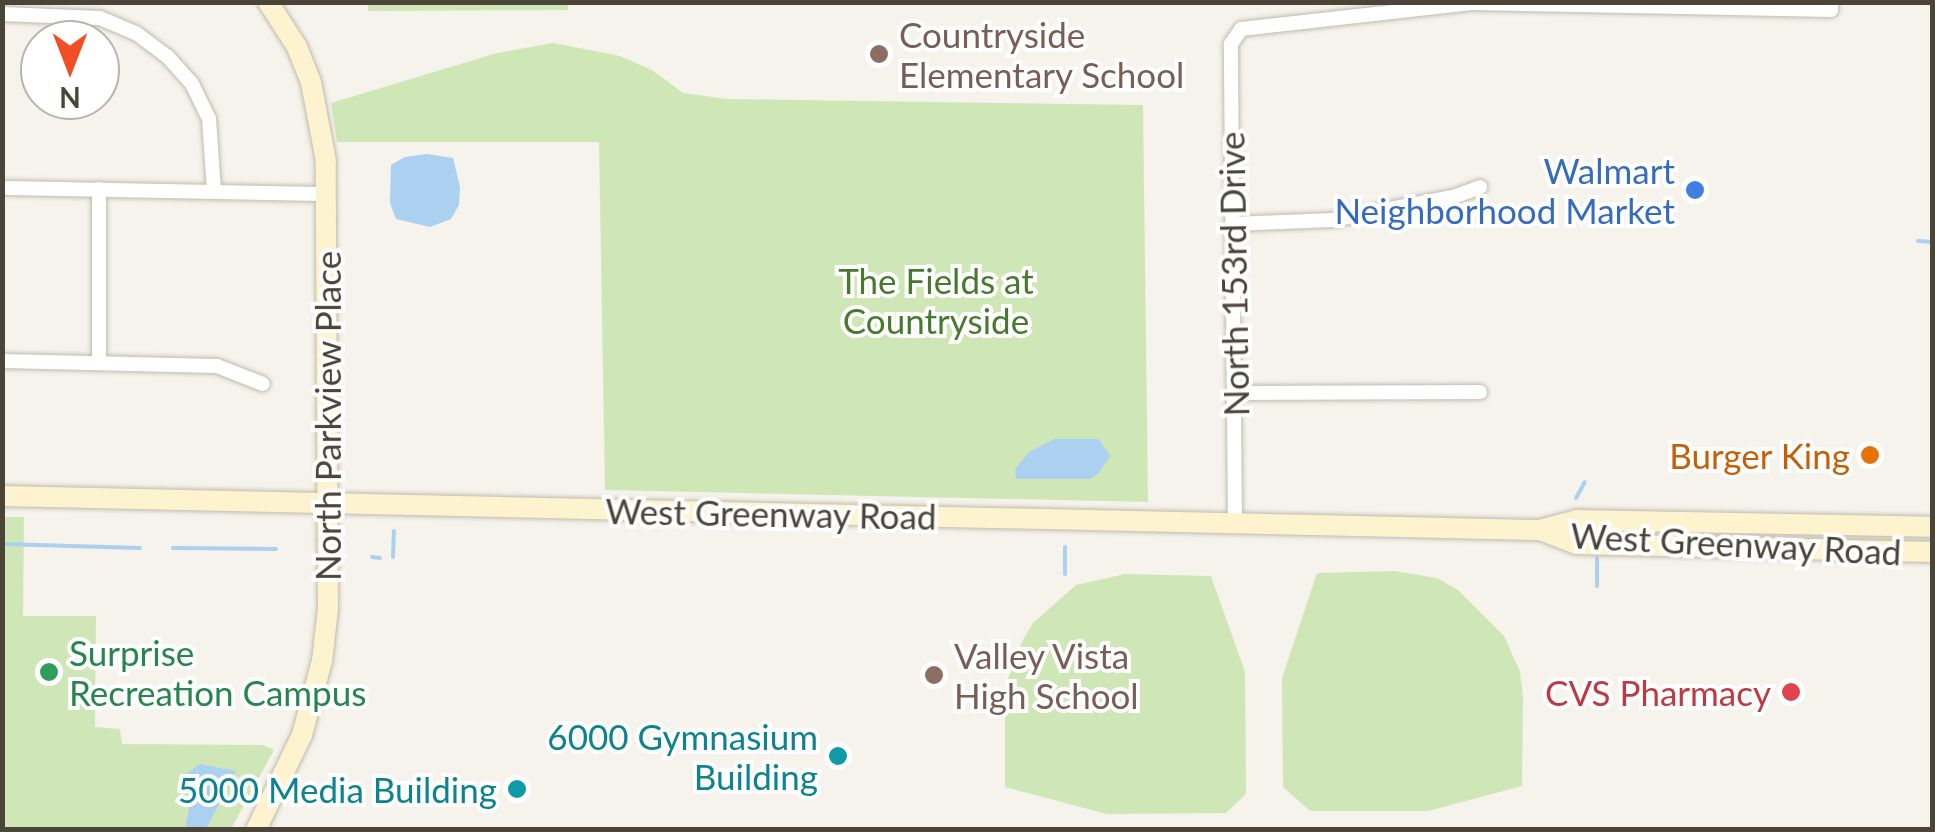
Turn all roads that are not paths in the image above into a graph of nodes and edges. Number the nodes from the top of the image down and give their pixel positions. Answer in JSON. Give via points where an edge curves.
{"nodes":[{"id":1,"x":268,"y":2,"type":"edge"},
{"id":2,"x":1603,"y":6,"type":"edge"},
{"id":3,"x":1831,"y":6,"type":"edge"},
{"id":4,"x":2,"y":14,"type":"edge"},
{"id":5,"x":1480,"y":187,"type":"dead end"},
{"id":6,"x":2,"y":188,"type":"edge"},
{"id":7,"x":99,"y":189,"type":"junction"},
{"id":8,"x":214,"y":191,"type":"junction"},
{"id":9,"x":326,"y":194,"type":"junction"},
{"id":10,"x":1232,"y":224,"type":"junction"},
{"id":11,"x":2,"y":361,"type":"edge"},
{"id":12,"x":99,"y":364,"type":"junction"},
{"id":13,"x":263,"y":384,"type":"dead end"},
{"id":14,"x":1480,"y":392,"type":"dead end"},
{"id":15,"x":1234,"y":393,"type":"junction"},
{"id":16,"x":2,"y":496,"type":"edge"},
{"id":17,"x":328,"y":504,"type":"junction"},
{"id":18,"x":1236,"y":522,"type":"junction"},
{"id":19,"x":1932,"y":527,"type":"edge"},
{"id":20,"x":1540,"y":530,"type":"junction"},
{"id":21,"x":1932,"y":552,"type":"edge"},
{"id":22,"x":256,"y":830,"type":"edge"}],
"edges":[{"from":1,"to":9,"type":"main road","name":"North Parkview Place","via":[[311,82],[322,123]]},
{"from":2,"to":3,"type":"street"},
{"from":2,"to":10,"type":"street","name":"North 153rd Drive","via":[[1472,3],[1241,29],[1230,44]]},
{"from":4,"to":8,"type":"street","via":[[100,18],[167,56],[192,84],[209,119]]},
{"from":5,"to":10,"type":"street","via":[[1332,220]]},
{"from":6,"to":7,"type":"street"},
{"from":7,"to":8,"type":"street"},
{"from":7,"to":12,"type":"street"},
{"from":8,"to":9,"type":"street"},
{"from":9,"to":17,"type":"main road","name":"North Parkview Place"},
{"from":10,"to":15,"type":"street","name":"North 153rd Drive"},
{"from":11,"to":12,"type":"street"},
{"from":12,"to":13,"type":"street","via":[[218,366]]},
{"from":14,"to":15,"type":"street"},
{"from":15,"to":18,"type":"street","name":"North 153rd Drive"},
{"from":16,"to":17,"type":"main road","name":"West Greenway Road"},
{"from":17,"to":18,"type":"main road","name":"West Greenway Road"},
{"from":17,"to":22,"type":"main road","name":"North Parkview Place","via":[[322,661],[302,735]]},
{"from":18,"to":20,"type":"main road","name":"West Greenway Road"},
{"from":19,"to":20,"type":"main road","name":"West Greenway Road","via":[[1577,520]]},
{"from":20,"to":21,"type":"main road","name":"West Greenway Road","via":[[1576,544]]}]}
